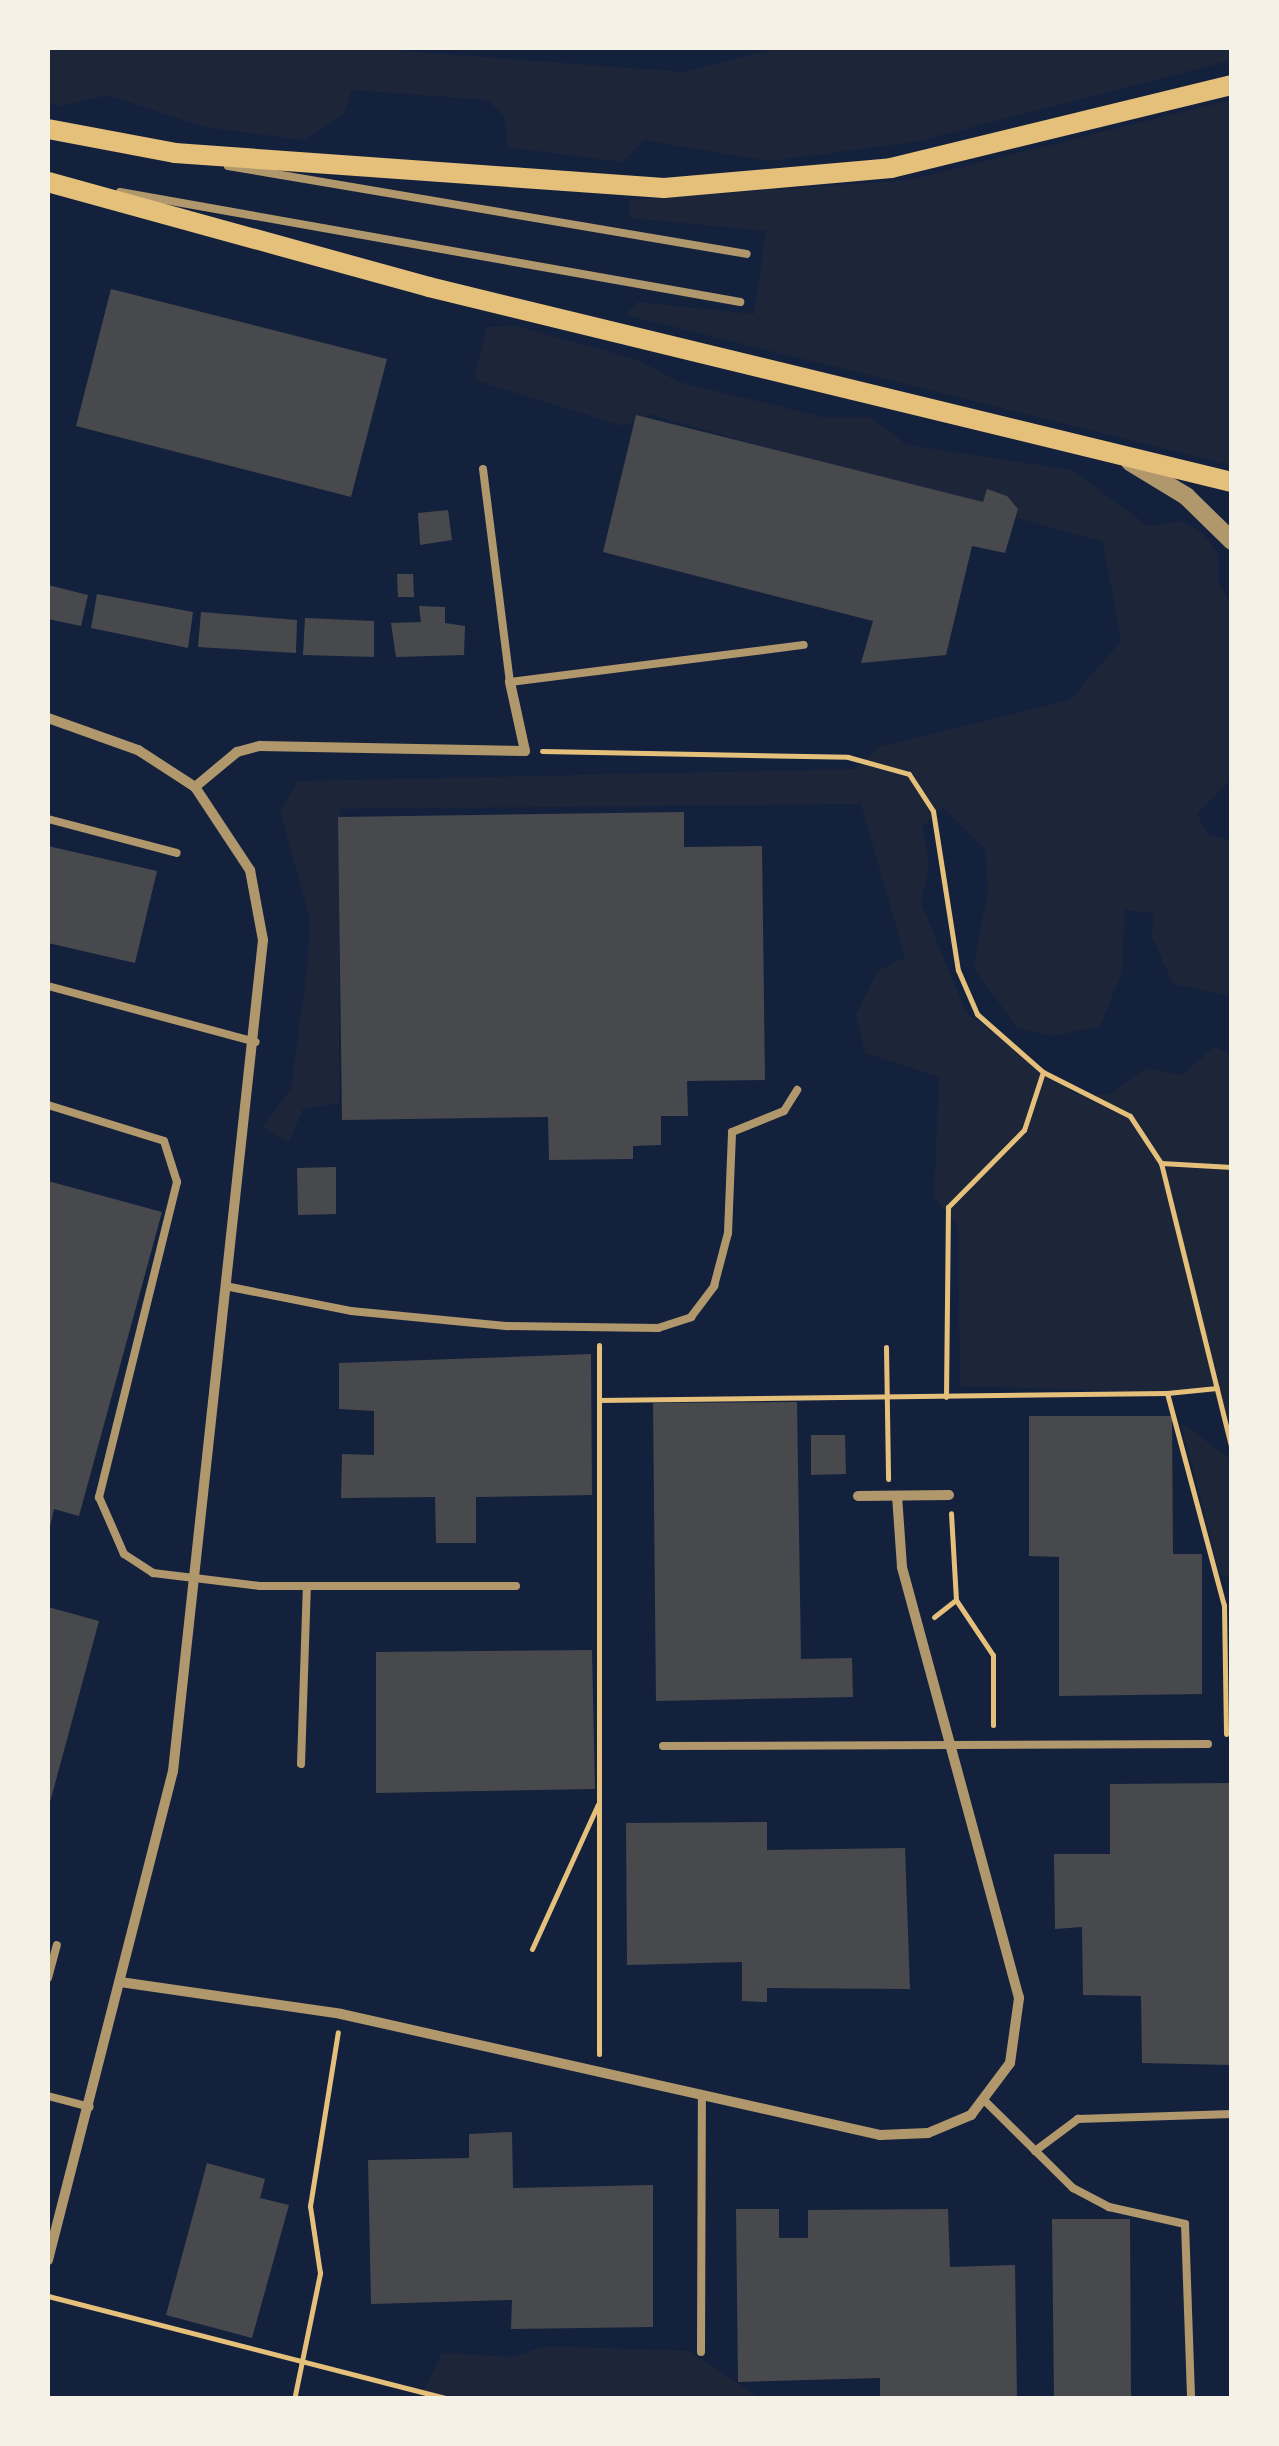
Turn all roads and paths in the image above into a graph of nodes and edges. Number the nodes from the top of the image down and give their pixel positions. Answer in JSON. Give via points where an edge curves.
{"nodes":[{"id":1,"x":1232,"y":85,"type":"edge"},
{"id":2,"x":48,"y":130,"type":"edge"},
{"id":3,"x":174,"y":154,"type":"junction"},
{"id":4,"x":48,"y":181,"type":"edge"},
{"id":5,"x":747,"y":254,"type":"dead end"},
{"id":6,"x":740,"y":302,"type":"dead end"},
{"id":7,"x":1109,"y":452,"type":"junction"},
{"id":8,"x":482,"y":469,"type":"dead end"},
{"id":9,"x":1232,"y":482,"type":"edge"},
{"id":10,"x":1232,"y":542,"type":"edge"},
{"id":11,"x":804,"y":645,"type":"dead end"},
{"id":12,"x":510,"y":682,"type":"junction"},
{"id":13,"x":48,"y":718,"type":"edge"},
{"id":14,"x":525,"y":751,"type":"junction"},
{"id":15,"x":195,"y":788,"type":"junction"},
{"id":16,"x":48,"y":819,"type":"edge"},
{"id":17,"x":177,"y":853,"type":"dead end"},
{"id":18,"x":48,"y":986,"type":"edge"},
{"id":19,"x":256,"y":1042,"type":"junction"},
{"id":20,"x":1043,"y":1072,"type":"junction"},
{"id":21,"x":798,"y":1090,"type":"dead end"},
{"id":22,"x":48,"y":1105,"type":"edge"},
{"id":23,"x":1161,"y":1162,"type":"junction"},
{"id":24,"x":1232,"y":1167,"type":"edge"},
{"id":25,"x":225,"y":1286,"type":"junction"},
{"id":26,"x":599,"y":1328,"type":"junction"},
{"id":27,"x":886,"y":1346,"type":"dead end"},
{"id":28,"x":1216,"y":1388,"type":"junction"},
{"id":29,"x":1167,"y":1392,"type":"junction"},
{"id":30,"x":886,"y":1397,"type":"junction"},
{"id":31,"x":946,"y":1397,"type":"junction"},
{"id":32,"x":599,"y":1400,"type":"junction"},
{"id":33,"x":1232,"y":1450,"type":"edge"},
{"id":34,"x":949,"y":1495,"type":"joint"},
{"id":35,"x":858,"y":1496,"type":"dead end"},
{"id":36,"x":892,"y":1496,"type":"junction"},
{"id":37,"x":193,"y":1578,"type":"junction"},
{"id":38,"x":516,"y":1586,"type":"dead end"},
{"id":39,"x":306,"y":1587,"type":"junction"},
{"id":40,"x":956,"y":1600,"type":"junction"},
{"id":41,"x":918,"y":1630,"type":"junction"},
{"id":42,"x":1208,"y":1744,"type":"dead end"},
{"id":43,"x":662,"y":1746,"type":"dead end"},
{"id":44,"x":947,"y":1748,"type":"junction"},
{"id":45,"x":992,"y":1748,"type":"junction"},
{"id":46,"x":1226,"y":1750,"type":"dead end"},
{"id":47,"x":301,"y":1764,"type":"dead end"},
{"id":48,"x":599,"y":1801,"type":"junction"},
{"id":49,"x":57,"y":1946,"type":"dead end"},
{"id":50,"x":532,"y":1949,"type":"dead end"},
{"id":51,"x":48,"y":1978,"type":"edge"},
{"id":52,"x":120,"y":1982,"type":"junction"},
{"id":53,"x":341,"y":2014,"type":"junction"},
{"id":54,"x":599,"y":2074,"type":"junction"},
{"id":55,"x":48,"y":2096,"type":"edge"},
{"id":56,"x":702,"y":2099,"type":"junction"},
{"id":57,"x":985,"y":2102,"type":"junction"},
{"id":58,"x":90,"y":2107,"type":"junction"},
{"id":59,"x":1232,"y":2114,"type":"edge"},
{"id":60,"x":1035,"y":2151,"type":"junction"},
{"id":61,"x":48,"y":2260,"type":"edge"},
{"id":62,"x":48,"y":2296,"type":"edge"},
{"id":63,"x":701,"y":2352,"type":"dead end"},
{"id":64,"x":302,"y":2360,"type":"junction"},
{"id":65,"x":295,"y":2396,"type":"dead end"},
{"id":66,"x":444,"y":2398,"type":"edge"},
{"id":67,"x":1191,"y":2398,"type":"edge"}],
"edges":[{"from":1,"to":3,"type":"main road","via":[[910,165],[759,183],[664,188]]},
{"from":2,"to":3,"type":"main road"},
{"from":3,"to":5,"type":"lane","via":[[320,187]]},
{"from":4,"to":6,"type":"lane"},
{"from":4,"to":7,"type":"main road","via":[[429,287]]},
{"from":7,"to":9,"type":"main road"},
{"from":7,"to":10,"type":"street","via":[[1186,496]]},
{"from":8,"to":12,"type":"lane"},
{"from":11,"to":12,"type":"lane"},
{"from":12,"to":14,"type":"street"},
{"from":13,"to":15,"type":"street","via":[[138,750]]},
{"from":14,"to":15,"type":"street","via":[[260,746],[237,752]]},
{"from":14,"to":20,"type":"path","via":[[848,758],[910,774],[934,811],[966,995],[995,1034]]},
{"from":15,"to":19,"type":"street","via":[[233,836],[258,902]]},
{"from":16,"to":17,"type":"lane"},
{"from":18,"to":19,"type":"lane"},
{"from":19,"to":25,"type":"street"},
{"from":20,"to":23,"type":"path","via":[[1130,1116]]},
{"from":20,"to":31,"type":"path","via":[[1024,1130],[948,1206]]},
{"from":21,"to":26,"type":"lane","via":[[784,1112],[732,1132],[728,1233],[714,1286],[691,1317],[658,1328]]},
{"from":22,"to":37,"type":"lane","via":[[138,1128],[164,1142],[173,1159],[178,1195],[99,1498],[106,1529],[134,1564]]},
{"from":23,"to":24,"type":"path"},
{"from":23,"to":28,"type":"path"},
{"from":25,"to":26,"type":"lane","via":[[394,1317]]},
{"from":25,"to":37,"type":"street"},
{"from":26,"to":32,"type":"path"},
{"from":27,"to":30,"type":"path"},
{"from":28,"to":29,"type":"path"},
{"from":28,"to":33,"type":"path"},
{"from":29,"to":31,"type":"path"},
{"from":29,"to":46,"type":"path","via":[[1224,1606]]},
{"from":30,"to":31,"type":"path"},
{"from":30,"to":32,"type":"path"},
{"from":30,"to":36,"type":"path"},
{"from":32,"to":48,"type":"path"},
{"from":34,"to":36,"type":"street"},
{"from":34,"to":40,"type":"path"},
{"from":35,"to":36,"type":"street"},
{"from":36,"to":41,"type":"street"},
{"from":37,"to":39,"type":"lane"},
{"from":37,"to":52,"type":"street","via":[[166,1810]]},
{"from":38,"to":39,"type":"lane"},
{"from":39,"to":47,"type":"lane"},
{"from":40,"to":41,"type":"path"},
{"from":40,"to":45,"type":"path","via":[[993,1655]]},
{"from":41,"to":44,"type":"street"},
{"from":42,"to":45,"type":"lane"},
{"from":43,"to":44,"type":"lane"},
{"from":44,"to":45,"type":"lane"},
{"from":44,"to":57,"type":"street","via":[[1019,1998],[1010,2063]]},
{"from":48,"to":50,"type":"path"},
{"from":48,"to":54,"type":"path"},
{"from":49,"to":51,"type":"lane"},
{"from":52,"to":53,"type":"street"},
{"from":52,"to":58,"type":"street"},
{"from":53,"to":54,"type":"street"},
{"from":53,"to":64,"type":"path","via":[[310,2206],[320,2272]]},
{"from":54,"to":56,"type":"street"},
{"from":55,"to":58,"type":"lane"},
{"from":56,"to":57,"type":"street","via":[[903,2136],[951,2125]]},
{"from":56,"to":63,"type":"lane"},
{"from":57,"to":60,"type":"lane"},
{"from":58,"to":61,"type":"street"},
{"from":59,"to":60,"type":"lane","via":[[1078,2119]]},
{"from":60,"to":67,"type":"lane","via":[[1109,2208],[1185,2224]]},
{"from":62,"to":64,"type":"path"},
{"from":64,"to":65,"type":"path"},
{"from":64,"to":66,"type":"path"}]}
